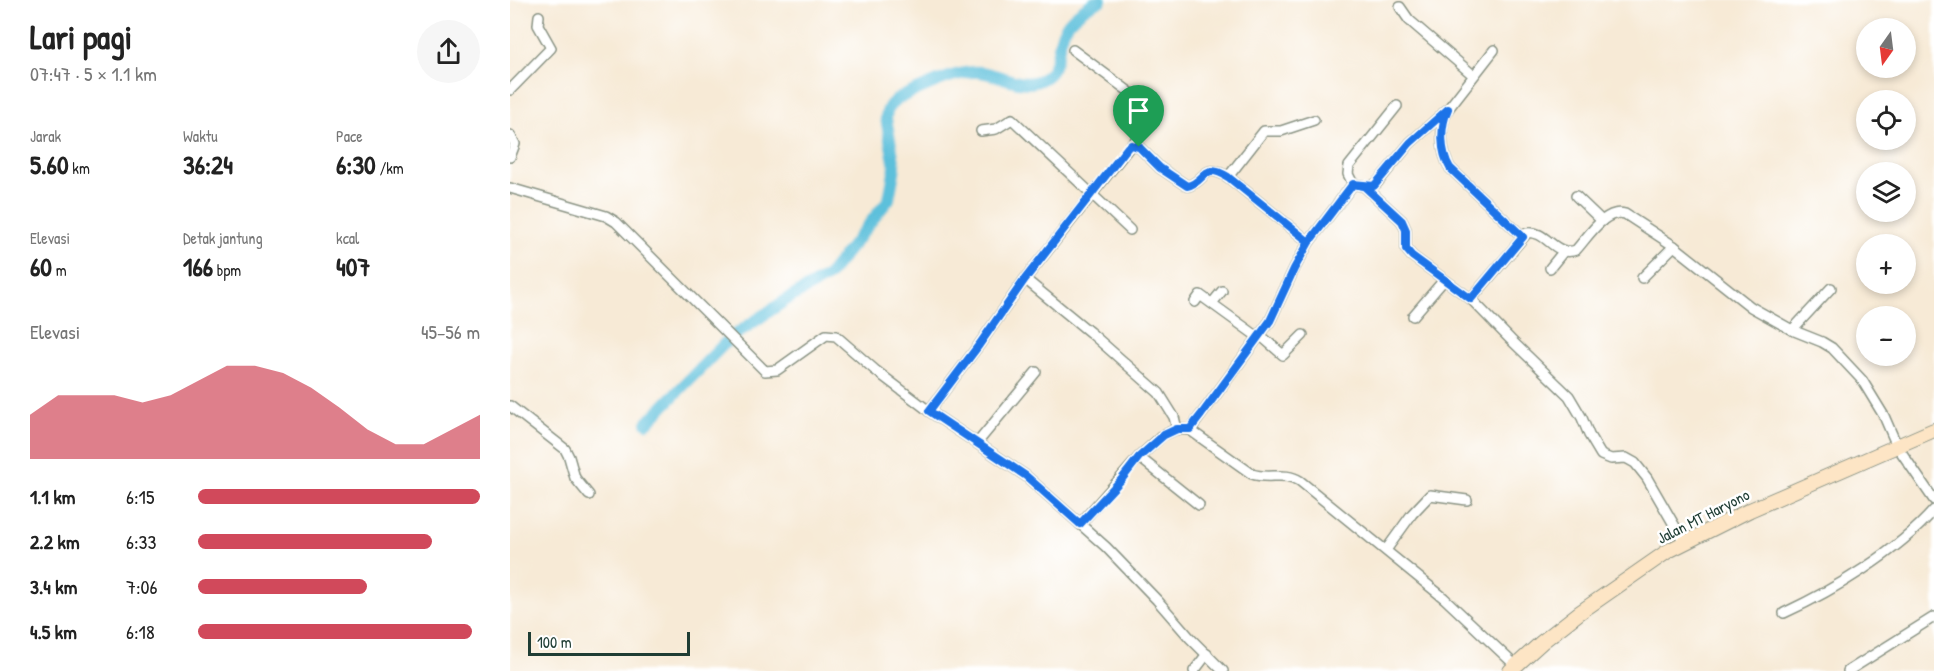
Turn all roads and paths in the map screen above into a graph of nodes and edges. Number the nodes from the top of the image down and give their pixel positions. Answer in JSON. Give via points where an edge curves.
{"nodes":[{"id":1,"x":1400,"y":7,"type":"dead end"},
{"id":2,"x":539,"y":16,"type":"dead end"},
{"id":3,"x":1073,"y":50,"type":"dead end"},
{"id":4,"x":1494,"y":50,"type":"dead end"},
{"id":5,"x":1473,"y":75,"type":"junction"},
{"id":6,"x":510,"y":90,"type":"edge"},
{"id":7,"x":1397,"y":106,"type":"dead end"},
{"id":8,"x":1448,"y":109,"type":"junction"},
{"id":9,"x":1314,"y":120,"type":"dead end"},
{"id":10,"x":981,"y":131,"type":"dead end"},
{"id":11,"x":510,"y":135,"type":"edge"},
{"id":12,"x":1133,"y":145,"type":"junction"},
{"id":13,"x":510,"y":157,"type":"edge"},
{"id":14,"x":1228,"y":177,"type":"junction"},
{"id":15,"x":1353,"y":184,"type":"junction"},
{"id":16,"x":1364,"y":186,"type":"junction"},
{"id":17,"x":510,"y":188,"type":"edge"},
{"id":18,"x":1092,"y":194,"type":"junction"},
{"id":19,"x":1576,"y":196,"type":"dead end"},
{"id":20,"x":1602,"y":221,"type":"junction"},
{"id":21,"x":1130,"y":230,"type":"dead end"},
{"id":22,"x":1523,"y":237,"type":"junction"},
{"id":23,"x":1309,"y":242,"type":"junction"},
{"id":24,"x":1674,"y":246,"type":"junction"},
{"id":25,"x":1563,"y":252,"type":"junction"},
{"id":26,"x":1550,"y":268,"type":"dead end"},
{"id":27,"x":1642,"y":278,"type":"dead end"},
{"id":28,"x":1025,"y":279,"type":"junction"},
{"id":29,"x":1444,"y":279,"type":"junction"},
{"id":30,"x":1831,"y":288,"type":"dead end"},
{"id":31,"x":1222,"y":291,"type":"dead end"},
{"id":32,"x":1471,"y":299,"type":"junction"},
{"id":33,"x":1195,"y":302,"type":"dead end"},
{"id":34,"x":1213,"y":303,"type":"junction"},
{"id":35,"x":1413,"y":316,"type":"dead end"},
{"id":36,"x":1792,"y":330,"type":"junction"},
{"id":37,"x":1303,"y":335,"type":"dead end"},
{"id":38,"x":1259,"y":336,"type":"junction"},
{"id":39,"x":1036,"y":372,"type":"dead end"},
{"id":40,"x":510,"y":406,"type":"edge"},
{"id":41,"x":929,"y":411,"type":"junction"},
{"id":42,"x":1177,"y":429,"type":"junction"},
{"id":43,"x":1190,"y":429,"type":"junction"},
{"id":44,"x":1934,"y":430,"type":"edge"},
{"id":45,"x":978,"y":442,"type":"junction"},
{"id":46,"x":1897,"y":446,"type":"junction"},
{"id":47,"x":1139,"y":457,"type":"junction"},
{"id":48,"x":589,"y":495,"type":"dead end"},
{"id":49,"x":1467,"y":500,"type":"dead end"},
{"id":50,"x":1934,"y":500,"type":"edge"},
{"id":51,"x":1199,"y":505,"type":"dead end"},
{"id":52,"x":1934,"y":510,"type":"edge"},
{"id":53,"x":1080,"y":524,"type":"junction"},
{"id":54,"x":1684,"y":542,"type":"junction"},
{"id":55,"x":1386,"y":550,"type":"junction"},
{"id":56,"x":1784,"y":613,"type":"dead end"},
{"id":57,"x":1934,"y":617,"type":"edge"},
{"id":58,"x":1207,"y":654,"type":"junction"},
{"id":59,"x":1513,"y":669,"type":"edge"},
{"id":60,"x":1194,"y":671,"type":"edge"},
{"id":61,"x":1223,"y":671,"type":"edge"},
{"id":62,"x":1848,"y":671,"type":"edge"}],
"edges":[{"from":1,"to":5,"type":"street","via":[[1414,25]]},
{"from":2,"to":6,"type":"street","via":[[538,26],[550,48]]},
{"from":3,"to":12,"type":"street","via":[[1148,107]]},
{"from":4,"to":5,"type":"street"},
{"from":5,"to":8,"type":"street"},
{"from":7,"to":15,"type":"street","via":[[1349,166]]},
{"from":8,"to":16,"type":"street","via":[[1410,143],[1374,186]]},
{"from":8,"to":22,"type":"street","via":[[1442,126],[1444,159]]},
{"from":9,"to":14,"type":"street","via":[[1281,131],[1264,131]]},
{"from":10,"to":18,"type":"street","via":[[996,129],[1012,119]]},
{"from":11,"to":13,"type":"street","via":[[515,144]]},
{"from":12,"to":14,"type":"street","via":[[1187,186],[1215,170]]},
{"from":12,"to":18,"type":"street"},
{"from":14,"to":23,"type":"street"},
{"from":15,"to":16,"type":"street"},
{"from":15,"to":23,"type":"street"},
{"from":16,"to":29,"type":"street","via":[[1402,221],[1406,249],[1412,256]]},
{"from":17,"to":41,"type":"street","via":[[616,222],[765,371],[777,370],[826,335],[836,336]]},
{"from":18,"to":21,"type":"street"},
{"from":18,"to":28,"type":"street"},
{"from":19,"to":20,"type":"street"},
{"from":20,"to":24,"type":"street","via":[[1620,212]]},
{"from":20,"to":25,"type":"street","via":[[1576,250]]},
{"from":22,"to":25,"type":"street","via":[[1531,232],[1539,234]]},
{"from":22,"to":32,"type":"street"},
{"from":23,"to":38,"type":"street"},
{"from":24,"to":27,"type":"street"},
{"from":24,"to":36,"type":"street","via":[[1751,307]]},
{"from":25,"to":26,"type":"street"},
{"from":28,"to":41,"type":"street"},
{"from":28,"to":42,"type":"street","via":[[1159,393]]},
{"from":29,"to":32,"type":"street"},
{"from":29,"to":35,"type":"street"},
{"from":30,"to":36,"type":"street"},
{"from":31,"to":34,"type":"street"},
{"from":32,"to":54,"type":"street","via":[[1569,396],[1601,454],[1635,463]]},
{"from":33,"to":34,"type":"street","via":[[1200,295]]},
{"from":34,"to":38,"type":"street"},
{"from":36,"to":46,"type":"street","via":[[1832,348],[1862,380]]},
{"from":37,"to":38,"type":"street","via":[[1283,355]]},
{"from":38,"to":43,"type":"street"},
{"from":39,"to":45,"type":"street"},
{"from":40,"to":48,"type":"street","via":[[565,449],[575,478]]},
{"from":41,"to":45,"type":"street"},
{"from":42,"to":43,"type":"street"},
{"from":42,"to":47,"type":"street"},
{"from":43,"to":55,"type":"street","via":[[1252,474],[1293,477]]},
{"from":44,"to":46,"type":"main road","name":"Jalan MT Haryono"},
{"from":45,"to":53,"type":"street","via":[[1026,476]]},
{"from":46,"to":50,"type":"street"},
{"from":46,"to":54,"type":"main road","name":"Jalan MT Haryono"},
{"from":47,"to":51,"type":"street"},
{"from":47,"to":53,"type":"street"},
{"from":49,"to":55,"type":"street","via":[[1431,495]]},
{"from":52,"to":56,"type":"street","via":[[1902,540],[1857,572]]},
{"from":53,"to":58,"type":"street"},
{"from":54,"to":59,"type":"main road","name":"Jalan MT Haryono","via":[[1588,606]]},
{"from":55,"to":59,"type":"street","via":[[1444,598]]},
{"from":57,"to":62,"type":"street"},
{"from":58,"to":60,"type":"street"},
{"from":58,"to":61,"type":"street"}]}
